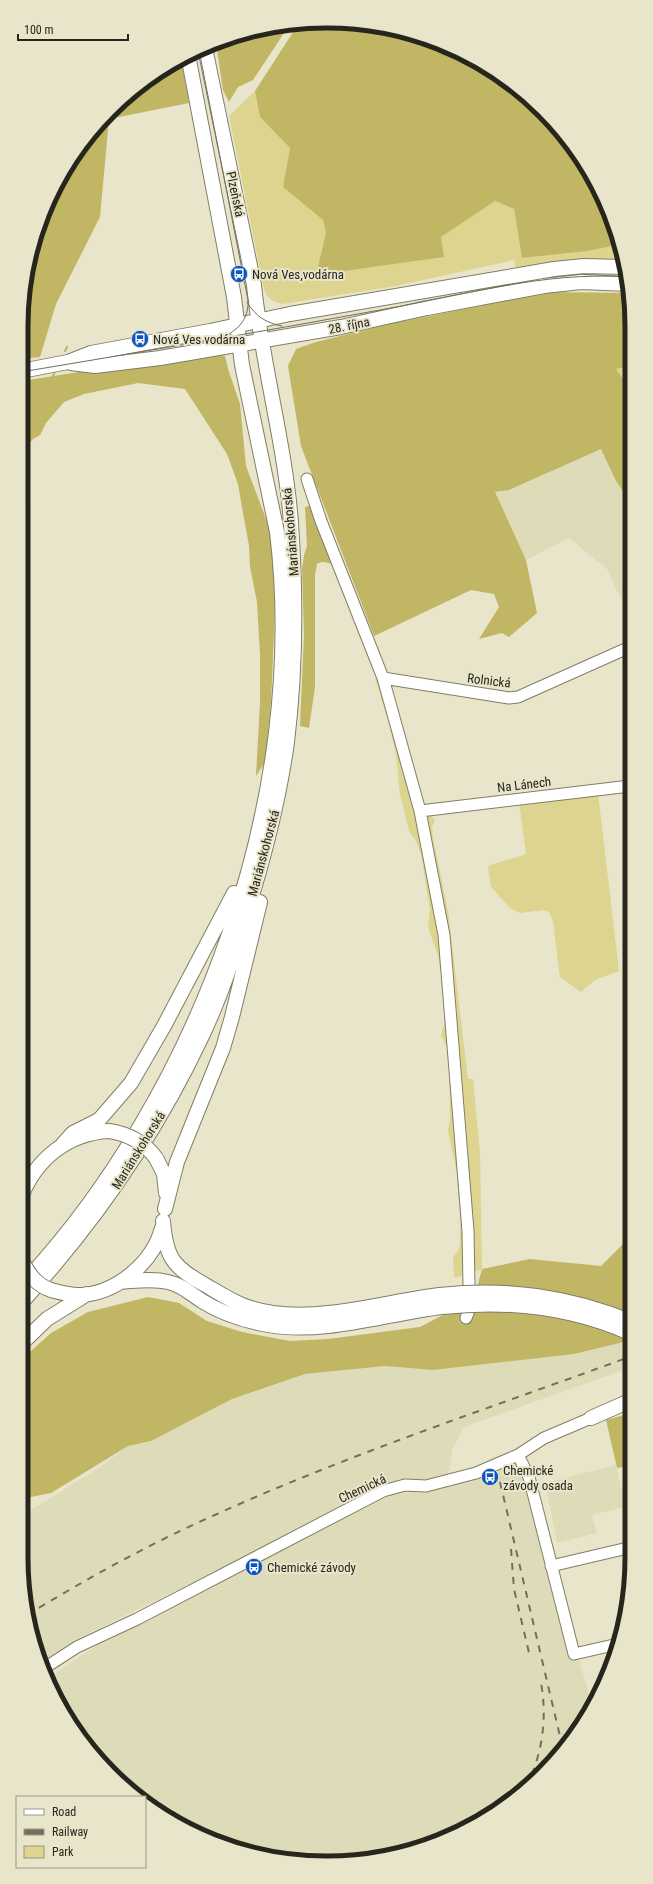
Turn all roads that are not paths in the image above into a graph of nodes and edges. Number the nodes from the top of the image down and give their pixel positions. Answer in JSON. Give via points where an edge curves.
{"nodes":[{"id":1,"x":206,"y":54,"type":"edge"},
{"id":2,"x":189,"y":62,"type":"edge"},
{"id":3,"x":619,"y":267,"type":"edge"},
{"id":4,"x":621,"y":284,"type":"edge"},
{"id":5,"x":258,"y":321,"type":"junction"},
{"id":6,"x":237,"y":325,"type":"junction"},
{"id":7,"x":287,"y":337,"type":"junction"},
{"id":8,"x":262,"y":341,"type":"junction"},
{"id":9,"x":240,"y":344,"type":"junction"},
{"id":10,"x":68,"y":362,"type":"junction"},
{"id":11,"x":28,"y":369,"type":"edge"},
{"id":12,"x":267,"y":371,"type":"junction"},
{"id":13,"x":307,"y":479,"type":"dead end"},
{"id":14,"x":625,"y":649,"type":"edge"},
{"id":15,"x":383,"y":678,"type":"junction"},
{"id":16,"x":625,"y":787,"type":"edge"},
{"id":17,"x":420,"y":811,"type":"junction"},
{"id":18,"x":265,"y":829,"type":"junction"},
{"id":19,"x":63,"y":1144,"type":"junction"},
{"id":20,"x":28,"y":1183,"type":"edge"},
{"id":21,"x":164,"y":1215,"type":"junction"},
{"id":22,"x":28,"y":1271,"type":"edge"},
{"id":23,"x":28,"y":1278,"type":"edge"},
{"id":24,"x":120,"y":1282,"type":"junction"},
{"id":25,"x":469,"y":1285,"type":"dead end"},
{"id":26,"x":87,"y":1294,"type":"junction"},
{"id":27,"x":28,"y":1295,"type":"edge"},
{"id":28,"x":441,"y":1301,"type":"junction"},
{"id":29,"x":625,"y":1319,"type":"edge"},
{"id":30,"x":625,"y":1332,"type":"edge"},
{"id":31,"x":28,"y":1338,"type":"edge"},
{"id":32,"x":625,"y":1403,"type":"edge"},
{"id":33,"x":625,"y":1406,"type":"edge"},
{"id":34,"x":591,"y":1418,"type":"junction"},
{"id":35,"x":518,"y":1455,"type":"junction"},
{"id":36,"x":625,"y":1549,"type":"edge"},
{"id":37,"x":551,"y":1566,"type":"junction"},
{"id":38,"x":612,"y":1645,"type":"edge"},
{"id":39,"x":48,"y":1665,"type":"edge"}],
"edges":[{"from":1,"to":5,"type":"main road","name":"Plzeňská","via":[[254,285]]},
{"from":2,"to":6,"type":"main road","name":"Plzeňská","via":[[234,297]]},
{"from":3,"to":5,"type":"main road","name":"28. října","via":[[554,269]]},
{"from":4,"to":7,"type":"main road","name":"28. října","via":[[581,282],[544,286]]},
{"from":5,"to":6,"type":"main road","name":"28. října"},
{"from":5,"to":8,"type":"main road","name":"Plzeňská"},
{"from":6,"to":9,"type":"main road","name":"Mariánskohorská"},
{"from":6,"to":10,"type":"main road","name":"28. října","via":[[91,353]]},
{"from":7,"to":8,"type":"main road","name":"28. října"},
{"from":7,"to":12,"type":"main road","via":[[275,346]]},
{"from":8,"to":9,"type":"main road","name":"28. října"},
{"from":8,"to":12,"type":"main road","name":"Mariánskohorská"},
{"from":9,"to":10,"type":"main road","name":"28. října","via":[[156,359],[102,365]]},
{"from":9,"to":18,"type":"main road","name":"Mariánskohorská","via":[[242,365],[273,511],[281,578],[282,620],[278,701]]},
{"from":10,"to":11,"type":"main road","name":"28. října"},
{"from":12,"to":18,"type":"main road","name":"Mariánskohorská","via":[[290,519],[295,613],[293,680],[281,781]]},
{"from":13,"to":15,"type":"street"},
{"from":14,"to":15,"type":"street","name":"Rolnická","via":[[518,697],[509,698]]},
{"from":15,"to":17,"type":"street"},
{"from":16,"to":17,"type":"street","name":"Na Lánech"},
{"from":17,"to":25,"type":"street","via":[[444,936],[468,1231]]},
{"from":18,"to":19,"type":"main road","via":[[252,839],[232,899],[131,1083],[99,1120],[73,1133]]},
{"from":18,"to":21,"type":"main road","via":[[270,864],[232,1017],[216,1066],[177,1162]]},
{"from":18,"to":23,"type":"main road","name":"Mariánskohorská","via":[[227,941],[191,1030],[144,1121],[101,1186],[56,1246]]},
{"from":18,"to":27,"type":"main road","name":"Mariánskohorská","via":[[238,945],[203,1035],[154,1128],[112,1193]]},
{"from":19,"to":20,"type":"main road","via":[[42,1162]]},
{"from":19,"to":21,"type":"main road","bridge":true,"via":[[90,1133],[109,1131],[125,1134],[139,1141],[156,1158],[164,1174]]},
{"from":21,"to":24,"type":"main road","via":[[153,1249],[137,1268]]},
{"from":21,"to":28,"type":"main road","via":[[164,1239],[168,1253],[179,1268],[243,1306],[284,1314],[312,1314]]},
{"from":22,"to":26,"type":"main road","bridge":true,"via":[[40,1285],[51,1290]]},
{"from":24,"to":26,"type":"main road"},
{"from":24,"to":28,"type":"main road","via":[[169,1282],[181,1286],[223,1312],[254,1322],[283,1327],[338,1325]]},
{"from":26,"to":31,"type":"main road","via":[[47,1320]]},
{"from":28,"to":29,"type":"main road","bridge":true,"via":[[491,1292],[526,1294],[580,1303]]},
{"from":28,"to":30,"type":"main road","bridge":true,"via":[[553,1310]]},
{"from":32,"to":34,"type":"main road"},
{"from":33,"to":34,"type":"main road"},
{"from":34,"to":35,"type":"street","name":"Chemická","via":[[544,1438]]},
{"from":35,"to":37,"type":"street","via":[[529,1477]]},
{"from":35,"to":39,"type":"street","name":"Chemická","via":[[476,1473],[426,1486],[405,1485],[383,1491],[137,1619],[77,1647]]},
{"from":36,"to":37,"type":"street"},
{"from":37,"to":38,"type":"street","via":[[574,1654]]}]}
